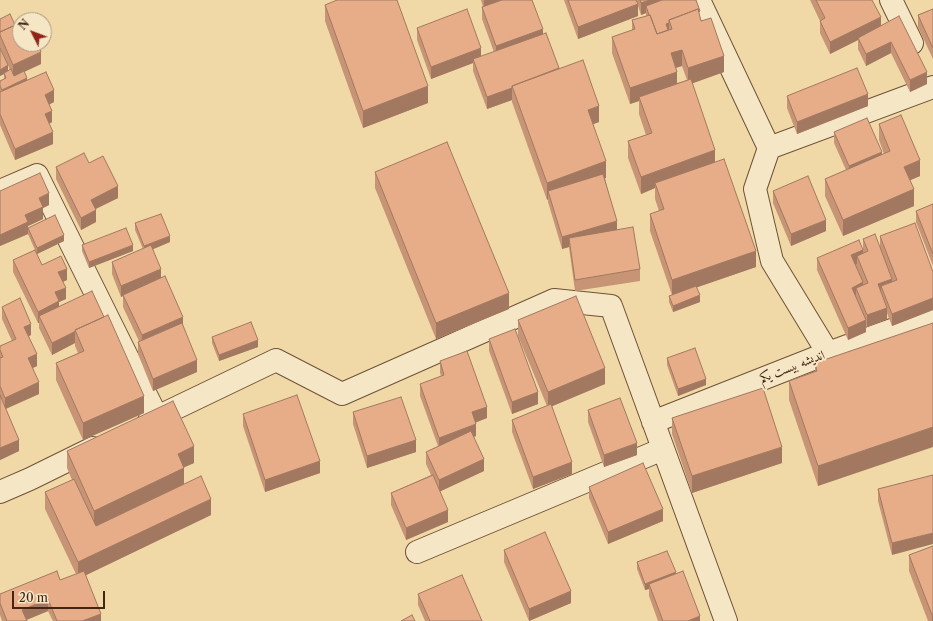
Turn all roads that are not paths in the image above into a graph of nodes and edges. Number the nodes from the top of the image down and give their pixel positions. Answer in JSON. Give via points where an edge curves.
{"nodes":[{"id":1,"x":698,"y":0,"type":"edge"},
{"id":2,"x":891,"y":0,"type":"edge"},
{"id":3,"x":933,"y":87,"type":"edge"},
{"id":4,"x":769,"y":148,"type":"junction"},
{"id":5,"x":0,"y":191,"type":"edge"},
{"id":6,"x":933,"y":315,"type":"edge"},
{"id":7,"x":828,"y":352,"type":"junction"},
{"id":8,"x":157,"y":417,"type":"junction"},
{"id":9,"x":653,"y":422,"type":"junction"},
{"id":10,"x":128,"y":431,"type":"edge"},
{"id":11,"x":107,"y":441,"type":"edge"},
{"id":12,"x":663,"y":449,"type":"junction"},
{"id":13,"x":0,"y":492,"type":"edge"},
{"id":14,"x":417,"y":552,"type":"dead end"},
{"id":15,"x":726,"y":621,"type":"edge"}],
"edges":[{"from":1,"to":4,"type":"street"},
{"from":2,"to":3,"type":"street"},
{"from":3,"to":4,"type":"street"},
{"from":4,"to":7,"type":"street","via":[[755,189],[772,261]]},
{"from":5,"to":8,"type":"street","via":[[37,175]]},
{"from":6,"to":7,"type":"street","name":"اندیشه بیست یکم"},
{"from":7,"to":9,"type":"street","name":"اندیشه بیست یکم"},
{"from":8,"to":9,"type":"street","via":[[276,360],[342,394],[554,300],[611,306]]},
{"from":8,"to":10,"type":"street"},
{"from":9,"to":12,"type":"street"},
{"from":11,"to":13,"type":"street"},
{"from":12,"to":14,"type":"street"},
{"from":12,"to":15,"type":"street"}]}
